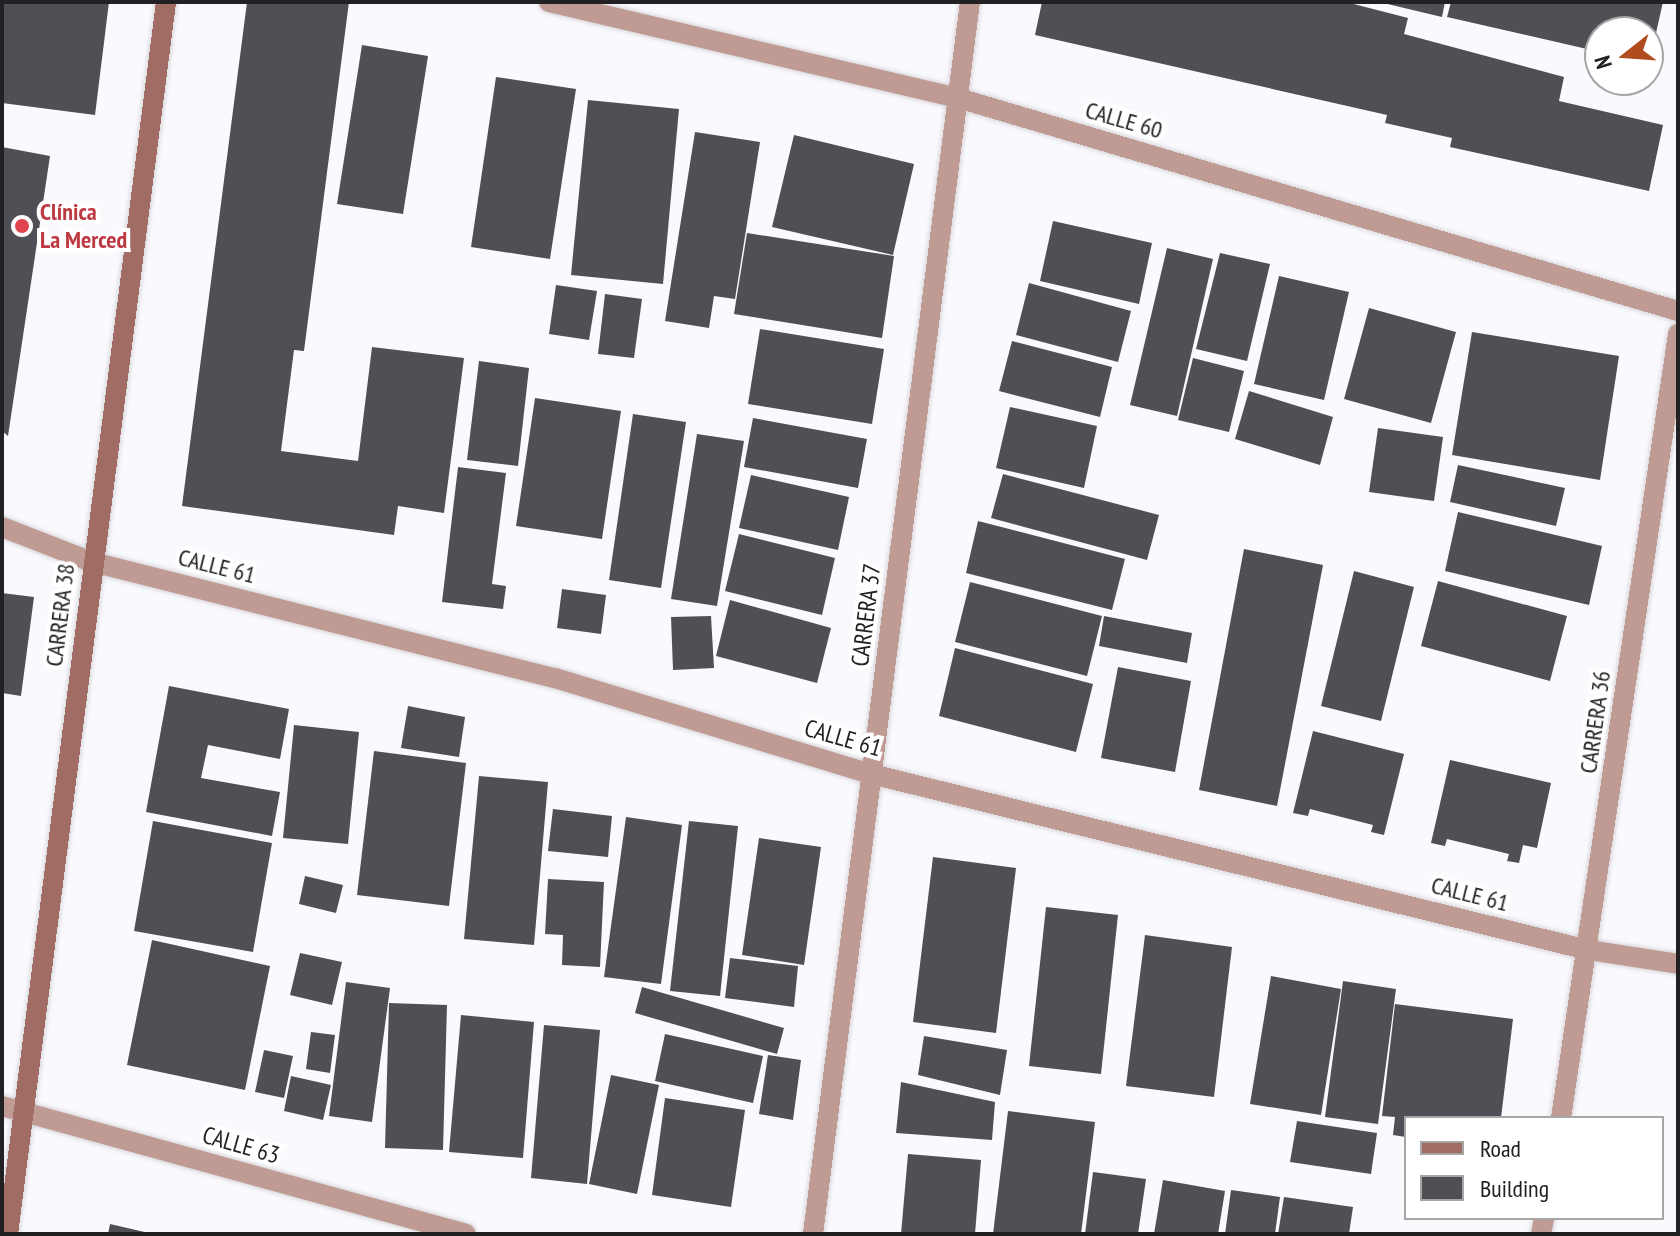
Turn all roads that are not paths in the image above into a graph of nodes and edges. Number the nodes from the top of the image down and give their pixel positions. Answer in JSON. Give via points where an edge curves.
{"nodes":[{"id":1,"x":166,"y":2,"type":"edge"},
{"id":2,"x":549,"y":2,"type":"edge"},
{"id":3,"x":970,"y":2,"type":"edge"},
{"id":4,"x":958,"y":98,"type":"junction"},
{"id":5,"x":1678,"y":311,"type":"edge"},
{"id":6,"x":1678,"y":334,"type":"edge"},
{"id":7,"x":2,"y":527,"type":"edge"},
{"id":8,"x":92,"y":562,"type":"junction"},
{"id":9,"x":871,"y":774,"type":"junction"},
{"id":10,"x":1588,"y":950,"type":"junction"},
{"id":11,"x":1678,"y":964,"type":"edge"},
{"id":12,"x":11,"y":1108,"type":"edge"},
{"id":13,"x":1561,"y":1116,"type":"edge"},
{"id":14,"x":8,"y":1234,"type":"edge"},
{"id":15,"x":466,"y":1234,"type":"edge"},
{"id":16,"x":813,"y":1234,"type":"edge"}],
"edges":[{"from":1,"to":8,"type":"main road","name":"CARRERA 38"},
{"from":2,"to":4,"type":"street","name":"CALLE 60"},
{"from":3,"to":4,"type":"street","name":"CARRERA 37"},
{"from":4,"to":5,"type":"street","name":"CALLE 60"},
{"from":4,"to":9,"type":"street","name":"CARRERA 37"},
{"from":6,"to":10,"type":"street","name":"CARRERA 36"},
{"from":7,"to":8,"type":"street","name":"CALLE 61"},
{"from":8,"to":9,"type":"street","name":"CALLE 61","via":[[555,678]]},
{"from":8,"to":12,"type":"main road","name":"CARRERA 38"},
{"from":9,"to":10,"type":"street","name":"CALLE 61"},
{"from":9,"to":16,"type":"street","name":"CARRERA 37"},
{"from":10,"to":11,"type":"street","name":"CALLE 61"},
{"from":10,"to":13,"type":"street","name":"CARRERA 36"},
{"from":12,"to":14,"type":"main road","name":"CARRERA 38"},
{"from":12,"to":15,"type":"street","name":"CALLE 63"}]}
